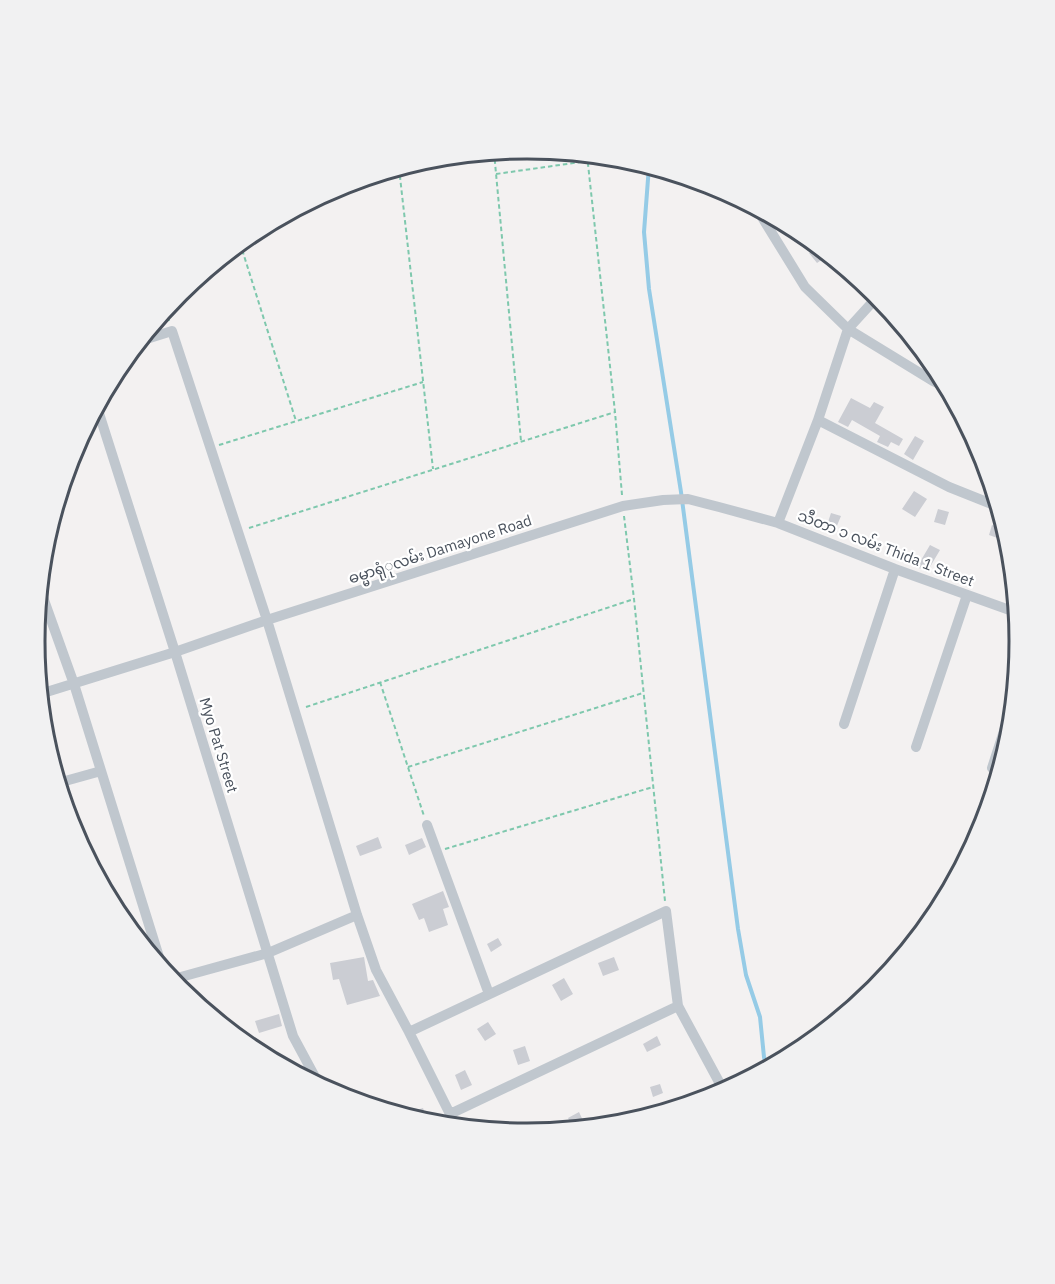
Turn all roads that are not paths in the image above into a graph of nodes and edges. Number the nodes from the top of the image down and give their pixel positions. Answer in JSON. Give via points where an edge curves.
{"nodes":[{"id":1,"x":765,"y":222,"type":"edge"},
{"id":2,"x":871,"y":303,"type":"edge"},
{"id":3,"x":848,"y":329,"type":"junction"},
{"id":4,"x":155,"y":336,"type":"edge"},
{"id":5,"x":933,"y":381,"type":"edge"},
{"id":6,"x":101,"y":418,"type":"edge"},
{"id":7,"x":818,"y":420,"type":"junction"},
{"id":8,"x":688,"y":499,"type":"joint"},
{"id":9,"x":989,"y":503,"type":"edge"},
{"id":10,"x":778,"y":523,"type":"junction"},
{"id":11,"x":895,"y":569,"type":"junction"},
{"id":12,"x":967,"y":595,"type":"junction"},
{"id":13,"x":46,"y":610,"type":"edge"},
{"id":14,"x":1009,"y":610,"type":"edge"},
{"id":15,"x":267,"y":620,"type":"junction"},
{"id":16,"x":175,"y":652,"type":"junction"},
{"id":17,"x":74,"y":684,"type":"junction"},
{"id":18,"x":48,"y":692,"type":"edge"},
{"id":19,"x":844,"y":724,"type":"dead end"},
{"id":20,"x":916,"y":747,"type":"dead end"},
{"id":21,"x":998,"y":750,"type":"edge"},
{"id":22,"x":992,"y":768,"type":"dead end"},
{"id":23,"x":101,"y":771,"type":"junction"},
{"id":24,"x":66,"y":781,"type":"edge"},
{"id":25,"x":427,"y":825,"type":"road end"},
{"id":26,"x":357,"y":915,"type":"junction"},
{"id":27,"x":157,"y":950,"type":"edge"},
{"id":28,"x":268,"y":953,"type":"junction"},
{"id":29,"x":181,"y":977,"type":"edge"},
{"id":30,"x":489,"y":994,"type":"junction"},
{"id":31,"x":678,"y":1006,"type":"junction"},
{"id":32,"x":409,"y":1032,"type":"junction"},
{"id":33,"x":314,"y":1075,"type":"edge"},
{"id":34,"x":720,"y":1084,"type":"edge"},
{"id":35,"x":450,"y":1114,"type":"junction"},
{"id":36,"x":452,"y":1118,"type":"edge"}],
"edges":[{"from":1,"to":3,"type":"street","via":[[805,287]]},
{"from":2,"to":3,"type":"street"},
{"from":3,"to":5,"type":"street"},
{"from":3,"to":7,"type":"street"},
{"from":4,"to":15,"type":"street","via":[[172,331]]},
{"from":6,"to":16,"type":"street","name":"Myo Pat Street"},
{"from":7,"to":9,"type":"street","via":[[949,487]]},
{"from":7,"to":10,"type":"street"},
{"from":8,"to":10,"type":"street","name":"သီတာ ၁ လမ်း Thida 1 Street"},
{"from":8,"to":15,"type":"street","name":"ဓမ္မာရုံုလမ်း Damayone Road","via":[[623,506]]},
{"from":10,"to":11,"type":"street","name":"သီတာ ၁ လမ်း Thida 1 Street"},
{"from":11,"to":12,"type":"street","name":"သီတာ ၁ လမ်း Thida 1 Street"},
{"from":11,"to":19,"type":"street"},
{"from":12,"to":14,"type":"street","name":"သီတာ ၁ လမ်း Thida 1 Street"},
{"from":12,"to":20,"type":"street"},
{"from":13,"to":17,"type":"street"},
{"from":15,"to":16,"type":"street","name":"ဓမ္မာရုံုလမ်း Damayone Road"},
{"from":15,"to":26,"type":"street"},
{"from":16,"to":17,"type":"street","name":"ဓမ္မာရုံုလမ်း Damayone Road"},
{"from":16,"to":28,"type":"street","name":"Myo Pat Street"},
{"from":17,"to":18,"type":"street","name":"ဓမ္မာရုံုလမ်း Damayone Road"},
{"from":17,"to":23,"type":"street"},
{"from":21,"to":22,"type":"street"},
{"from":23,"to":24,"type":"street"},
{"from":23,"to":27,"type":"street"},
{"from":25,"to":30,"type":"street"},
{"from":26,"to":28,"type":"street"},
{"from":26,"to":32,"type":"street","via":[[376,970]]},
{"from":28,"to":29,"type":"street"},
{"from":28,"to":33,"type":"street","name":"Myo Pat Street","via":[[293,1036]]},
{"from":30,"to":31,"type":"street","via":[[666,911]]},
{"from":30,"to":32,"type":"street"},
{"from":31,"to":34,"type":"street"},
{"from":31,"to":35,"type":"street"},
{"from":32,"to":35,"type":"street"},
{"from":35,"to":36,"type":"street"}]}
